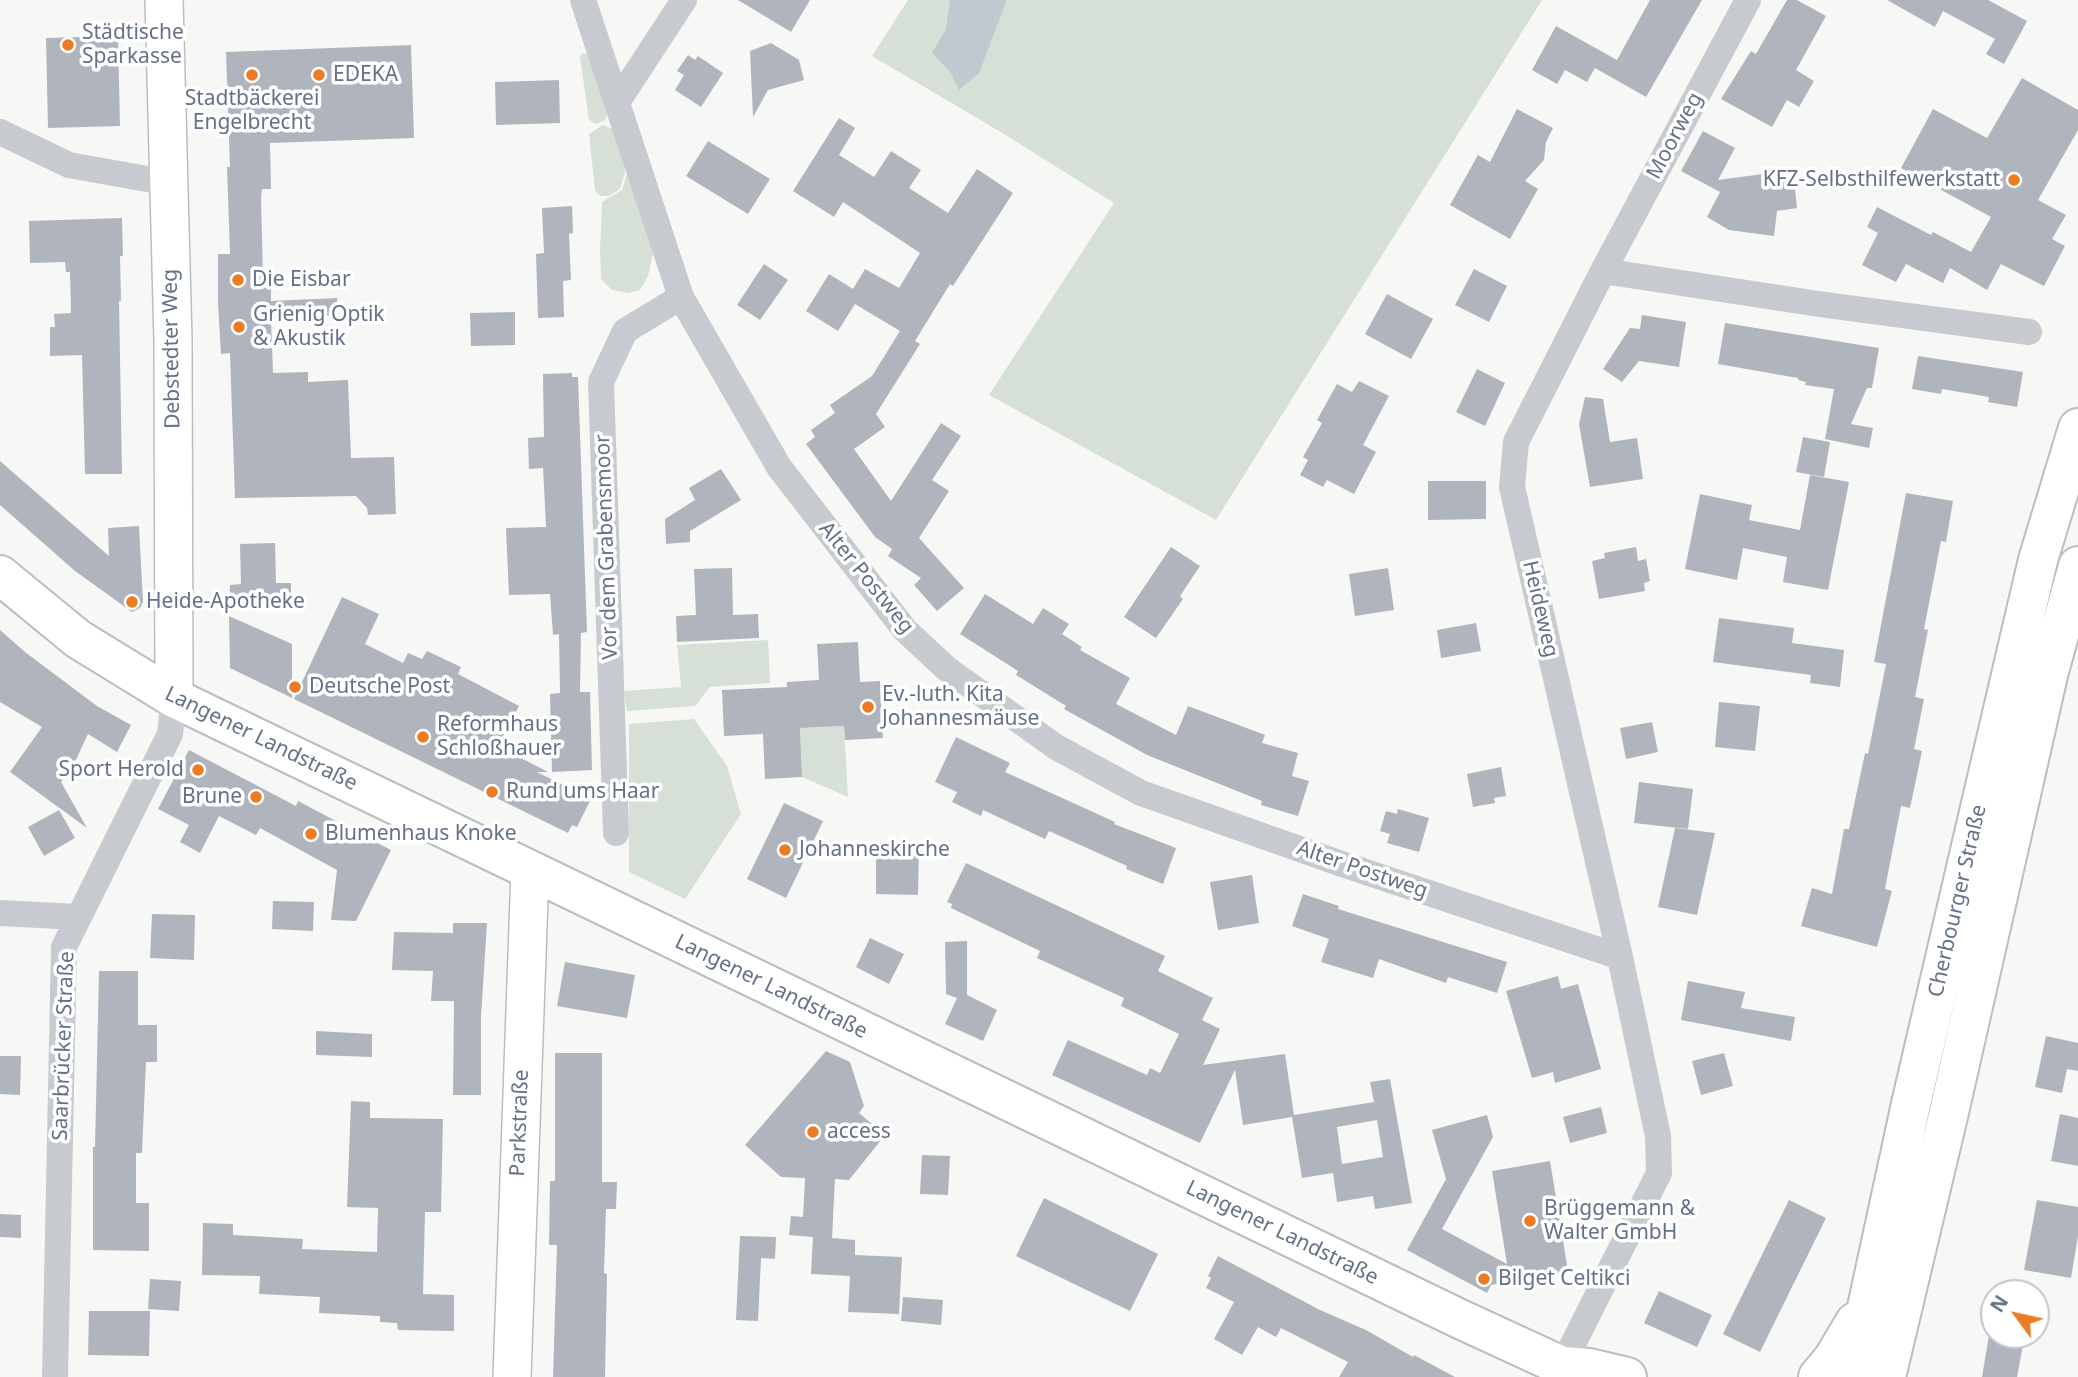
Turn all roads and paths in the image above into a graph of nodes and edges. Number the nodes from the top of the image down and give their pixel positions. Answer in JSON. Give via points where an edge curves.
{"nodes":[{"id":1,"x":164,"y":0,"type":"edge"},
{"id":2,"x":583,"y":0,"type":"edge"},
{"id":3,"x":684,"y":0,"type":"edge"},
{"id":4,"x":1748,"y":0,"type":"edge"},
{"id":5,"x":618,"y":102,"type":"junction"},
{"id":6,"x":0,"y":132,"type":"edge"},
{"id":7,"x":169,"y":183,"type":"junction"},
{"id":8,"x":1603,"y":271,"type":"junction"},
{"id":9,"x":681,"y":298,"type":"junction"},
{"id":10,"x":2029,"y":332,"type":"dead end"},
{"id":11,"x":2078,"y":428,"type":"edge"},
{"id":12,"x":2078,"y":566,"type":"edge"},
{"id":13,"x":0,"y":575,"type":"edge"},
{"id":14,"x":174,"y":698,"type":"junction"},
{"id":15,"x":616,"y":833,"type":"dead end"},
{"id":16,"x":530,"y":870,"type":"junction"},
{"id":17,"x":0,"y":913,"type":"edge"},
{"id":18,"x":78,"y":917,"type":"junction"},
{"id":19,"x":1620,"y":957,"type":"junction"},
{"id":20,"x":1872,"y":1293,"type":"junction"},
{"id":21,"x":1569,"y":1371,"type":"edge"},
{"id":22,"x":55,"y":1377,"type":"edge"},
{"id":23,"x":512,"y":1377,"type":"edge"},
{"id":24,"x":1626,"y":1377,"type":"edge"},
{"id":25,"x":1818,"y":1377,"type":"edge"},
{"id":26,"x":1852,"y":1377,"type":"edge"},
{"id":27,"x":1886,"y":1377,"type":"edge"}],
"edges":[{"from":1,"to":7,"type":"street","name":"Debstedter Weg"},
{"from":2,"to":5,"type":"street","name":"Alter Postweg"},
{"from":3,"to":5,"type":"street"},
{"from":4,"to":8,"type":"street","name":"Moorweg"},
{"from":5,"to":9,"type":"street","name":"Alter Postweg"},
{"from":6,"to":7,"type":"street","via":[[69,164]]},
{"from":7,"to":14,"type":"street","name":"Debstedter Weg"},
{"from":8,"to":10,"type":"street"},
{"from":8,"to":19,"type":"street","name":"Heideweg","via":[[1516,442],[1512,487]]},
{"from":9,"to":15,"type":"street","name":"Vor dem Grabensmoor","via":[[625,331],[601,382]]},
{"from":9,"to":19,"type":"street","name":"Alter Postweg","via":[[779,467],[905,630],[947,668],[1056,747],[1141,793]]},
{"from":11,"to":20,"type":"main road","name":"Cherbourger Straße","via":[[2038,560],[1911,1104]]},
{"from":12,"to":27,"type":"main road","name":"Cherbourger Straße","via":[[2048,675]]},
{"from":13,"to":14,"type":"main road","name":"Langener Landstraße","via":[[78,639]]},
{"from":14,"to":16,"type":"main road","name":"Langener Landstraße"},
{"from":14,"to":18,"type":"street","name":"Saarbrücker Straße","via":[[170,734]]},
{"from":16,"to":21,"type":"main road","name":"Langener Landstraße"},
{"from":16,"to":23,"type":"street","name":"Parkstraße"},
{"from":17,"to":18,"type":"street"},
{"from":18,"to":22,"type":"street","name":"Saarbrücker Straße","via":[[64,947]]},
{"from":19,"to":21,"type":"street","name":"Heideweg","via":[[1658,1136],[1659,1173]]},
{"from":20,"to":25,"type":"main road"},
{"from":20,"to":26,"type":"main road","name":"Cherbourger Straße"},
{"from":21,"to":24,"type":"main road","name":"Langener Landstraße","via":[[1589,1368]]}]}
